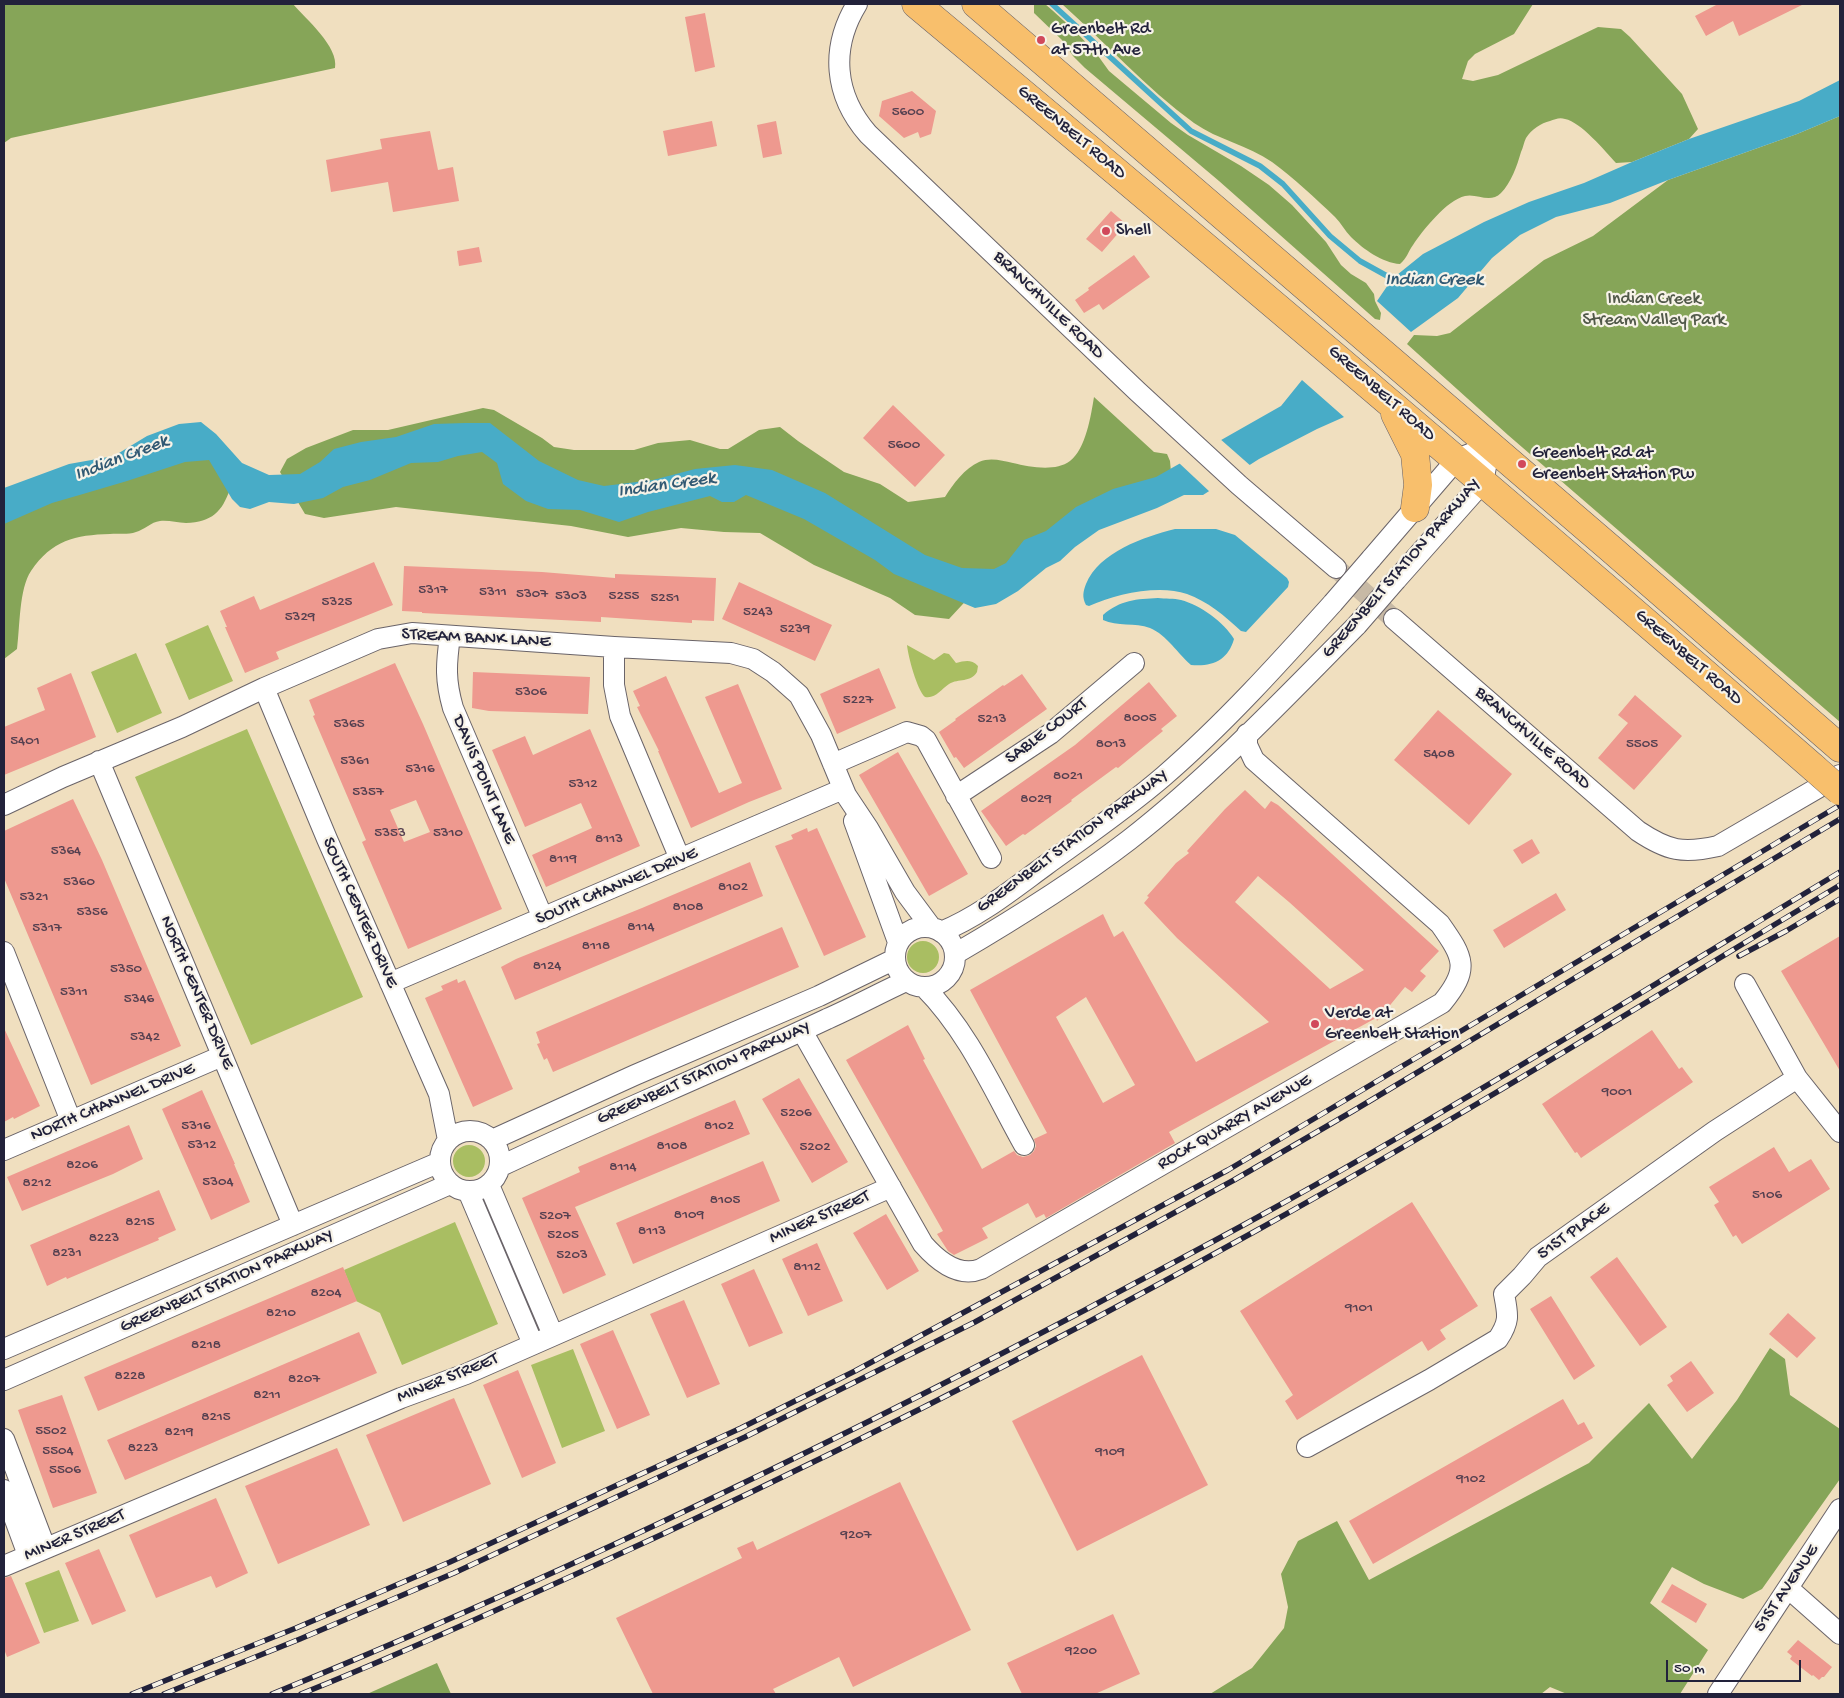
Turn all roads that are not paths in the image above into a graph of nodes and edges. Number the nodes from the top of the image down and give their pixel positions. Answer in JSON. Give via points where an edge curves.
{"nodes":[{"id":1,"x":857,"y":4,"type":"edge"},
{"id":2,"x":916,"y":4,"type":"edge"},
{"id":3,"x":987,"y":7,"type":"edge"},
{"id":4,"x":1390,"y":404,"type":"junction"},
{"id":5,"x":1490,"y":446,"type":"junction"},
{"id":6,"x":1457,"y":460,"type":"junction"},
{"id":7,"x":1483,"y":482,"type":"junction"},
{"id":8,"x":1415,"y":508,"type":"junction"},
{"id":9,"x":1336,"y":568,"type":"tunnel mouth"},
{"id":10,"x":1394,"y":619,"type":"tunnel mouth"},
{"id":11,"x":450,"y":636,"type":"junction"},
{"id":12,"x":614,"y":647,"type":"junction"},
{"id":13,"x":1134,"y":664,"type":"dead end"},
{"id":14,"x":264,"y":688,"type":"junction"},
{"id":15,"x":1248,"y":734,"type":"junction"},
{"id":16,"x":1840,"y":748,"type":"edge"},
{"id":17,"x":99,"y":762,"type":"junction"},
{"id":18,"x":833,"y":764,"type":"junction"},
{"id":19,"x":1840,"y":775,"type":"edge"},
{"id":20,"x":1840,"y":791,"type":"edge"},
{"id":21,"x":845,"y":792,"type":"junction"},
{"id":22,"x":956,"y":796,"type":"junction"},
{"id":23,"x":4,"y":805,"type":"edge"},
{"id":24,"x":991,"y":858,"type":"dead end"},
{"id":25,"x":680,"y":859,"type":"junction"},
{"id":26,"x":543,"y":918,"type":"junction"},
{"id":27,"x":936,"y":929,"type":"junction"},
{"id":28,"x":896,"y":951,"type":"junction"},
{"id":29,"x":4,"y":952,"type":"edge"},
{"id":30,"x":955,"y":954,"type":"junction"},
{"id":31,"x":947,"y":977,"type":"junction"},
{"id":32,"x":390,"y":983,"type":"junction"},
{"id":33,"x":915,"y":984,"type":"junction"},
{"id":34,"x":1744,"y":984,"type":"dead end"},
{"id":35,"x":957,"y":1025,"type":"junction"},
{"id":36,"x":802,"y":1031,"type":"junction"},
{"id":37,"x":222,"y":1056,"type":"junction"},
{"id":38,"x":1797,"y":1078,"type":"junction"},
{"id":39,"x":70,"y":1121,"type":"junction"},
{"id":40,"x":1840,"y":1132,"type":"edge"},
{"id":41,"x":448,"y":1140,"type":"junction"},
{"id":42,"x":492,"y":1140,"type":"junction"},
{"id":43,"x":1024,"y":1145,"type":"dead end"},
{"id":44,"x":4,"y":1150,"type":"edge"},
{"id":45,"x":440,"y":1162,"type":"junction"},
{"id":46,"x":500,"y":1166,"type":"junction"},
{"id":47,"x":489,"y":1185,"type":"junction"},
{"id":48,"x":891,"y":1187,"type":"junction"},
{"id":49,"x":459,"y":1188,"type":"junction"},
{"id":50,"x":293,"y":1225,"type":"junction"},
{"id":51,"x":553,"y":1335,"type":"junction"},
{"id":52,"x":534,"y":1344,"type":"junction"},
{"id":53,"x":4,"y":1349,"type":"edge"},
{"id":54,"x":4,"y":1380,"type":"edge"},
{"id":55,"x":4,"y":1439,"type":"edge"},
{"id":56,"x":1307,"y":1447,"type":"dead end"},
{"id":57,"x":4,"y":1490,"type":"edge"},
{"id":58,"x":1840,"y":1510,"type":"edge"},
{"id":59,"x":37,"y":1551,"type":"junction"},
{"id":60,"x":4,"y":1566,"type":"edge"},
{"id":61,"x":1788,"y":1588,"type":"junction"},
{"id":62,"x":1840,"y":1634,"type":"edge"},
{"id":63,"x":1718,"y":1694,"type":"edge"}],
"edges":[{"from":1,"to":9,"type":"street","name":"BRANCHVILLE ROAD","via":[[842,35],[841,81],[844,95],[868,134],[1239,485]]},
{"from":2,"to":4,"type":"main road","name":"GREENBELT ROAD"},
{"from":3,"to":5,"type":"main road","name":"GREENBELT ROAD"},
{"from":4,"to":6,"type":"main road","name":"GREENBELT ROAD"},
{"from":4,"to":8,"type":"main road","via":[[1415,454],[1418,485]]},
{"from":5,"to":6,"type":"street","name":"GREENBELT STATION PARKWAY"},
{"from":5,"to":7,"type":"street","name":"GREENBELT STATION PARKWAY"},
{"from":5,"to":16,"type":"main road","name":"GREENBELT ROAD"},
{"from":6,"to":7,"type":"main road","name":"GREENBELT ROAD"},
{"from":6,"to":8,"type":"street","name":"GREENBELT STATION PARKWAY"},
{"from":7,"to":15,"type":"street","name":"GREENBELT STATION PARKWAY","bridge":true,"via":[[1357,624]]},
{"from":7,"to":20,"type":"main road","name":"GREENBELT ROAD","bridge":true},
{"from":8,"to":27,"type":"street","name":"GREENBELT STATION PARKWAY","bridge":true,"via":[[1257,687],[1163,777],[1110,819],[977,913]]},
{"from":10,"to":19,"type":"street","name":"BRANCHVILLE ROAD","via":[[1638,831],[1663,846],[1675,850],[1702,850],[1718,846]]},
{"from":11,"to":12,"type":"street","name":"STREAM BANK LANE"},
{"from":11,"to":14,"type":"street","name":"STREAM BANK LANE","via":[[412,633],[378,639]]},
{"from":11,"to":26,"type":"street","name":"DAVIS POINT LANE","via":[[446,669],[452,708]]},
{"from":12,"to":18,"type":"street","name":"STREAM BANK LANE","via":[[730,653],[753,659],[798,695],[810,713]]},
{"from":12,"to":25,"type":"street","via":[[614,685],[620,716]]},
{"from":13,"to":22,"type":"street","name":"SABLE COURT","via":[[1050,734]]},
{"from":14,"to":17,"type":"street","name":"STREAM BANK LANE"},
{"from":14,"to":32,"type":"street","name":"SOUTH CENTER DRIVE"},
{"from":15,"to":30,"type":"street","name":"GREENBELT STATION PARKWAY","via":[[1129,840],[1032,908]]},
{"from":15,"to":48,"type":"street","name":"ROCK QUARRY AVENUE","via":[[1247,745],[1254,760],[1440,924],[1461,959],[1454,989],[1442,1003],[973,1272],[959,1270],[933,1256]]},
{"from":17,"to":23,"type":"street","name":"STREAM BANK LANE"},
{"from":17,"to":37,"type":"street","name":"NORTH CENTER DRIVE"},
{"from":18,"to":21,"type":"street","name":"STREAM BANK LANE"},
{"from":18,"to":22,"type":"street","via":[[907,732],[914,733],[926,740]]},
{"from":21,"to":25,"type":"street","name":"SOUTH CHANNEL DRIVE"},
{"from":21,"to":27,"type":"street","name":"STREAM BANK LANE","via":[[905,892]]},
{"from":21,"to":28,"type":"street","name":"STREAM BANK LANE"},
{"from":22,"to":24,"type":"street"},
{"from":25,"to":26,"type":"street","name":"SOUTH CHANNEL DRIVE"},
{"from":26,"to":32,"type":"street","name":"SOUTH CHANNEL DRIVE"},
{"from":27,"to":28,"type":"street","via":[[920,927],[910,930]]},
{"from":27,"to":30,"type":"street","via":[[950,942]]},
{"from":28,"to":33,"type":"street","via":[[898,971]]},
{"from":28,"to":42,"type":"street","name":"GREENBELT STATION PARKWAY","via":[[819,996]]},
{"from":29,"to":39,"type":"street"},
{"from":30,"to":31,"type":"street"},
{"from":31,"to":33,"type":"street","via":[[937,984]]},
{"from":31,"to":35,"type":"street"},
{"from":32,"to":41,"type":"street","name":"SOUTH CENTER DRIVE","via":[[439,1094]]},
{"from":33,"to":35,"type":"street","via":[[941,1004]]},
{"from":33,"to":36,"type":"street","name":"GREENBELT STATION PARKWAY"},
{"from":34,"to":38,"type":"street"},
{"from":35,"to":43,"type":"street"},
{"from":36,"to":46,"type":"street","name":"GREENBELT STATION PARKWAY"},
{"from":36,"to":48,"type":"street","name":"ROCK QUARRY AVENUE"},
{"from":37,"to":39,"type":"street","name":"NORTH CHANNEL DRIVE"},
{"from":37,"to":50,"type":"street","name":"NORTH CENTER DRIVE"},
{"from":38,"to":40,"type":"street"},
{"from":38,"to":56,"type":"street","name":"51ST PLACE","via":[[1715,1131],[1538,1257],[1504,1294],[1509,1317],[1498,1339]]},
{"from":39,"to":44,"type":"street","name":"NORTH CHANNEL DRIVE"},
{"from":41,"to":42,"type":"street","via":[[467,1131],[485,1134]]},
{"from":41,"to":45,"type":"street","via":[[440,1154]]},
{"from":42,"to":46,"type":"street","via":[[499,1152]]},
{"from":45,"to":49,"type":"street","via":[[442,1174]]},
{"from":45,"to":50,"type":"street","name":"GREENBELT STATION PARKWAY"},
{"from":46,"to":47,"type":"street"},
{"from":47,"to":49,"type":"street","via":[[474,1191]]},
{"from":47,"to":51,"type":"street"},
{"from":48,"to":51,"type":"street","name":"MINER STREET"},
{"from":49,"to":52,"type":"street"},
{"from":49,"to":54,"type":"street","name":"GREENBELT STATION PARKWAY"},
{"from":50,"to":53,"type":"street","name":"GREENBELT STATION PARKWAY"},
{"from":51,"to":52,"type":"street","name":"MINER STREET"},
{"from":52,"to":59,"type":"street","name":"MINER STREET"},
{"from":55,"to":59,"type":"street"},
{"from":57,"to":59,"type":"street"},
{"from":58,"to":61,"type":"street","name":"51ST AVENUE"},
{"from":59,"to":60,"type":"street","name":"MINER STREET"},
{"from":61,"to":62,"type":"street"},
{"from":61,"to":63,"type":"street","name":"51ST AVENUE"}]}
